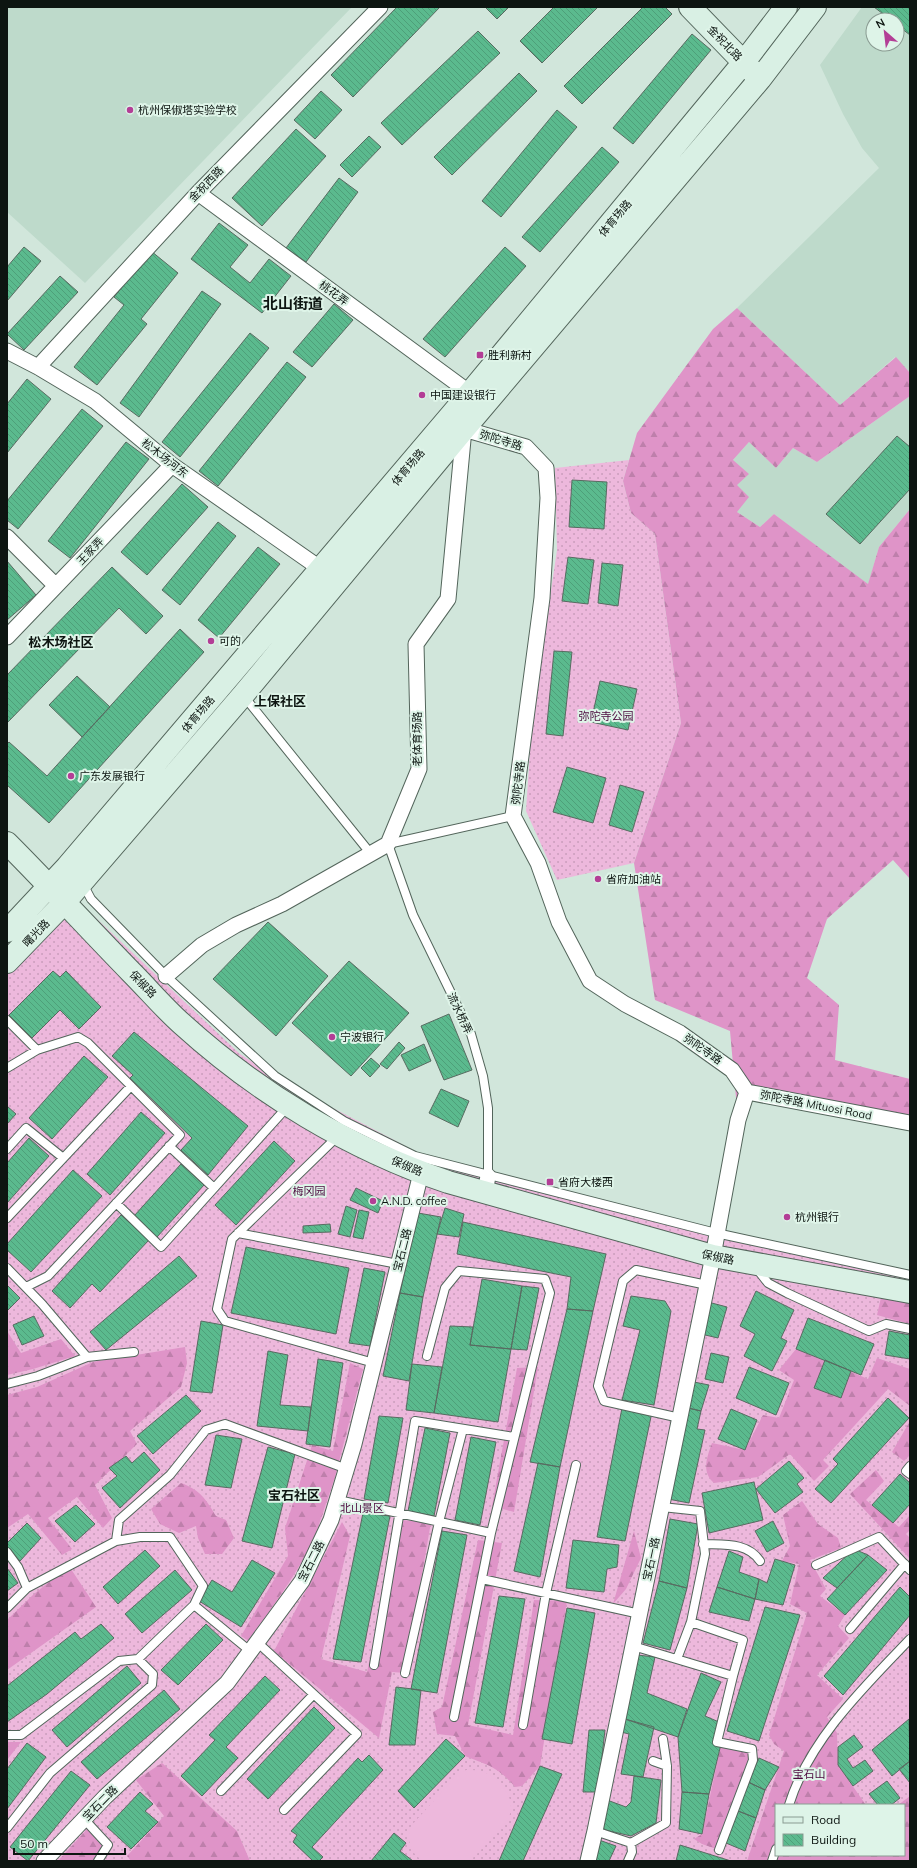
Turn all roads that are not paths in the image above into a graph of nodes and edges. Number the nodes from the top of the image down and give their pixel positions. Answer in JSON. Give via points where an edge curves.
{"nodes":[{"id":1,"x":380,"y":7,"type":"edge"},
{"id":2,"x":690,"y":7,"type":"edge"},
{"id":3,"x":786,"y":7,"type":"edge"},
{"id":4,"x":815,"y":7,"type":"edge"},
{"id":5,"x":744,"y":62,"type":"junction"},
{"id":6,"x":760,"y":79,"type":"junction"},
{"id":7,"x":198,"y":192,"type":"junction"},
{"id":8,"x":7,"y":351,"type":"edge"},
{"id":9,"x":38,"y":367,"type":"junction"},
{"id":10,"x":470,"y":393,"type":"junction"},
{"id":11,"x":464,"y":429,"type":"junction"},
{"id":12,"x":172,"y":465,"type":"junction"},
{"id":13,"x":7,"y":537,"type":"edge"},
{"id":14,"x":321,"y":569,"type":"junction"},
{"id":15,"x":56,"y":586,"type":"junction"},
{"id":16,"x":7,"y":637,"type":"edge"},
{"id":17,"x":242,"y":695,"type":"junction"},
{"id":18,"x":513,"y":816,"type":"junction"},
{"id":19,"x":7,"y":843,"type":"edge"},
{"id":20,"x":388,"y":844,"type":"junction"},
{"id":21,"x":371,"y":854,"type":"junction"},
{"id":22,"x":82,"y":882,"type":"junction"},
{"id":23,"x":49,"y":886,"type":"junction"},
{"id":24,"x":64,"y":903,"type":"junction"},
{"id":25,"x":13,"y":925,"type":"edge"},
{"id":26,"x":7,"y":962,"type":"edge"},
{"id":27,"x":166,"y":976,"type":"junction"},
{"id":28,"x":7,"y":1020,"type":"edge"},
{"id":29,"x":37,"y":1050,"type":"junction"},
{"id":30,"x":256,"y":1058,"type":"junction"},
{"id":31,"x":7,"y":1068,"type":"edge"},
{"id":32,"x":131,"y":1086,"type":"junction"},
{"id":33,"x":746,"y":1092,"type":"junction"},
{"id":34,"x":281,"y":1100,"type":"junction"},
{"id":35,"x":910,"y":1123,"type":"edge"},
{"id":36,"x":339,"y":1135,"type":"junction"},
{"id":37,"x":169,"y":1146,"type":"junction"},
{"id":38,"x":7,"y":1149,"type":"edge"},
{"id":39,"x":62,"y":1157,"type":"junction"},
{"id":40,"x":421,"y":1173,"type":"junction"},
{"id":41,"x":486,"y":1184,"type":"junction"},
{"id":42,"x":214,"y":1188,"type":"junction"},
{"id":43,"x":116,"y":1203,"type":"junction"},
{"id":44,"x":7,"y":1218,"type":"edge"},
{"id":45,"x":238,"y":1233,"type":"junction"},
{"id":46,"x":716,"y":1233,"type":"junction"},
{"id":47,"x":712,"y":1256,"type":"junction"},
{"id":48,"x":398,"y":1264,"type":"junction"},
{"id":49,"x":752,"y":1264,"type":"junction"},
{"id":50,"x":7,"y":1268,"type":"edge"},
{"id":51,"x":910,"y":1274,"type":"edge"},
{"id":52,"x":707,"y":1285,"type":"junction"},
{"id":53,"x":26,"y":1287,"type":"junction"},
{"id":54,"x":910,"y":1292,"type":"edge"},
{"id":55,"x":910,"y":1329,"type":"edge"},
{"id":56,"x":134,"y":1352,"type":"dead end"},
{"id":57,"x":427,"y":1356,"type":"dead end"},
{"id":58,"x":87,"y":1358,"type":"junction"},
{"id":59,"x":374,"y":1363,"type":"junction"},
{"id":60,"x":7,"y":1384,"type":"edge"},
{"id":61,"x":680,"y":1418,"type":"junction"},
{"id":62,"x":463,"y":1429,"type":"junction"},
{"id":63,"x":514,"y":1437,"type":"junction"},
{"id":64,"x":576,"y":1465,"type":"dead end"},
{"id":65,"x":910,"y":1466,"type":"edge"},
{"id":66,"x":347,"y":1468,"type":"junction"},
{"id":67,"x":910,"y":1474,"type":"edge"},
{"id":68,"x":338,"y":1500,"type":"junction"},
{"id":69,"x":662,"y":1507,"type":"junction"},
{"id":70,"x":401,"y":1514,"type":"junction"},
{"id":71,"x":439,"y":1522,"type":"junction"},
{"id":72,"x":491,"y":1533,"type":"junction"},
{"id":73,"x":116,"y":1541,"type":"junction"},
{"id":74,"x":704,"y":1544,"type":"junction"},
{"id":75,"x":7,"y":1552,"type":"edge"},
{"id":76,"x":760,"y":1561,"type":"dead end"},
{"id":77,"x":816,"y":1565,"type":"dead end"},
{"id":78,"x":908,"y":1567,"type":"edge"},
{"id":79,"x":482,"y":1579,"type":"junction"},
{"id":80,"x":27,"y":1588,"type":"junction"},
{"id":81,"x":546,"y":1593,"type":"junction"},
{"id":82,"x":194,"y":1605,"type":"junction"},
{"id":83,"x":7,"y":1608,"type":"edge"},
{"id":84,"x":640,"y":1614,"type":"junction"},
{"id":85,"x":691,"y":1622,"type":"junction"},
{"id":86,"x":850,"y":1629,"type":"dead end"},
{"id":87,"x":910,"y":1639,"type":"edge"},
{"id":88,"x":633,"y":1646,"type":"junction"},
{"id":89,"x":253,"y":1647,"type":"junction"},
{"id":90,"x":138,"y":1659,"type":"junction"},
{"id":91,"x":677,"y":1659,"type":"junction"},
{"id":92,"x":374,"y":1664,"type":"dead end"},
{"id":93,"x":405,"y":1673,"type":"dead end"},
{"id":94,"x":733,"y":1676,"type":"junction"},
{"id":95,"x":314,"y":1695,"type":"junction"},
{"id":96,"x":454,"y":1717,"type":"dead end"},
{"id":97,"x":523,"y":1725,"type":"dead end"},
{"id":98,"x":7,"y":1735,"type":"edge"},
{"id":99,"x":663,"y":1739,"type":"dead end"},
{"id":100,"x":653,"y":1761,"type":"dead end"},
{"id":101,"x":667,"y":1766,"type":"junction"},
{"id":102,"x":221,"y":1791,"type":"dead end"},
{"id":103,"x":789,"y":1804,"type":"edge"},
{"id":104,"x":284,"y":1810,"type":"dead end"},
{"id":105,"x":84,"y":1819,"type":"junction"},
{"id":106,"x":7,"y":1828,"type":"edge"},
{"id":107,"x":596,"y":1830,"type":"junction"},
{"id":108,"x":631,"y":1844,"type":"junction"},
{"id":109,"x":719,"y":1850,"type":"dead end"},
{"id":110,"x":44,"y":1861,"type":"edge"},
{"id":111,"x":98,"y":1861,"type":"edge"},
{"id":112,"x":588,"y":1861,"type":"edge"},
{"id":113,"x":628,"y":1861,"type":"edge"}],
"edges":[{"from":1,"to":7,"type":"street","name":"金祝西路"},
{"from":2,"to":5,"type":"main road","name":"金祝北路"},
{"from":3,"to":5,"type":"main road","name":"体育场路"},
{"from":4,"to":6,"type":"main road","name":"体育场路"},
{"from":5,"to":6,"type":"main road","name":"金祝北路"},
{"from":5,"to":10,"type":"main road","name":"体育场路"},
{"from":6,"to":11,"type":"main road","name":"体育场路"},
{"from":7,"to":9,"type":"street","name":"金祝西路"},
{"from":7,"to":10,"type":"street","name":"桃花弄"},
{"from":8,"to":9,"type":"street","name":"松木场河东"},
{"from":9,"to":12,"type":"street","name":"松木场河东","via":[[95,401]]},
{"from":10,"to":14,"type":"main road","name":"体育场路"},
{"from":11,"to":17,"type":"main road","name":"体育场路"},
{"from":11,"to":18,"type":"street","name":"弥陀寺路","via":[[526,447],[546,468],[548,498],[542,598]]},
{"from":11,"to":20,"type":"street","name":"老体育场路","via":[[448,599],[416,644],[419,769]]},
{"from":12,"to":14,"type":"street","name":"松木场河东"},
{"from":12,"to":15,"type":"street","name":"王家弄"},
{"from":13,"to":15,"type":"street"},
{"from":14,"to":23,"type":"main road","name":"体育场路"},
{"from":15,"to":16,"type":"street","name":"王家弄"},
{"from":17,"to":21,"type":"lane"},
{"from":17,"to":22,"type":"main road","name":"体育场路"},
{"from":18,"to":20,"type":"lane"},
{"from":18,"to":33,"type":"street","name":"弥陀寺路","via":[[538,863],[559,922],[590,981],[625,1004],[680,1033],[732,1070]]},
{"from":19,"to":23,"type":"main road","name":"保俶路"},
{"from":20,"to":21,"type":"street"},
{"from":20,"to":41,"type":"lane","name":"流水桥弄","via":[[413,915],[471,1034],[483,1076],[488,1108]]},
{"from":21,"to":27,"type":"street","via":[[202,945]]},
{"from":22,"to":24,"type":"main road","name":"体育场路"},
{"from":22,"to":27,"type":"lane","via":[[91,899]]},
{"from":23,"to":24,"type":"main road","name":"保俶路"},
{"from":23,"to":25,"type":"main road","name":"体育场路"},
{"from":24,"to":26,"type":"main road","name":"曙光路"},
{"from":24,"to":34,"type":"main road","name":"保俶路","via":[[181,1023],[214,1052]]},
{"from":27,"to":30,"type":"lane"},
{"from":28,"to":29,"type":"lane"},
{"from":29,"to":31,"type":"lane"},
{"from":29,"to":32,"type":"lane","via":[[78,1037],[88,1043]]},
{"from":30,"to":34,"type":"lane"},
{"from":30,"to":41,"type":"lane","via":[[275,1076],[344,1121],[414,1156]]},
{"from":32,"to":37,"type":"lane","via":[[180,1135]]},
{"from":32,"to":39,"type":"lane"},
{"from":33,"to":35,"type":"street","name":"弥陀寺路 Mituosi Road"},
{"from":33,"to":46,"type":"street","name":"弥陀寺路 Mituosi Road"},
{"from":34,"to":36,"type":"main road","name":"保俶路"},
{"from":34,"to":42,"type":"lane"},
{"from":36,"to":40,"type":"main road","name":"保俶路"},
{"from":36,"to":45,"type":"lane"},
{"from":37,"to":42,"type":"lane"},
{"from":37,"to":43,"type":"lane"},
{"from":38,"to":39,"type":"lane","via":[[26,1128]]},
{"from":39,"to":44,"type":"lane"},
{"from":40,"to":41,"type":"main road","name":"保俶路"},
{"from":40,"to":48,"type":"street","name":"宝石二路"},
{"from":41,"to":46,"type":"lane"},
{"from":41,"to":47,"type":"main road","name":"保俶路"},
{"from":42,"to":43,"type":"lane","via":[[161,1247]]},
{"from":43,"to":53,"type":"lane","via":[[48,1276]]},
{"from":45,"to":48,"type":"lane"},
{"from":45,"to":59,"type":"lane","via":[[232,1239],[217,1309],[225,1321]]},
{"from":46,"to":47,"type":"street","name":"弥陀寺路 Mituosi Road"},
{"from":46,"to":51,"type":"lane"},
{"from":47,"to":49,"type":"main road","name":"保俶路"},
{"from":47,"to":52,"type":"street","name":"宝石一路"},
{"from":48,"to":59,"type":"street","name":"宝石二路"},
{"from":49,"to":54,"type":"main road","name":"保俶路"},
{"from":49,"to":55,"type":"lane","via":[[768,1283],[869,1331],[886,1324]]},
{"from":50,"to":53,"type":"lane"},
{"from":52,"to":61,"type":"street","name":"宝石一路"},
{"from":52,"to":61,"type":"lane","via":[[636,1270],[623,1281],[598,1386],[604,1401]]},
{"from":53,"to":58,"type":"lane"},
{"from":56,"to":58,"type":"lane"},
{"from":57,"to":63,"type":"lane","via":[[445,1288],[460,1271],[545,1279],[550,1293]]},
{"from":58,"to":60,"type":"lane"},
{"from":59,"to":66,"type":"street","name":"宝石二路"},
{"from":61,"to":69,"type":"street","name":"宝石一路"},
{"from":62,"to":63,"type":"lane"},
{"from":62,"to":70,"type":"lane","via":[[416,1421]]},
{"from":62,"to":71,"type":"lane"},
{"from":63,"to":72,"type":"lane"},
{"from":64,"to":81,"type":"lane"},
{"from":65,"to":67,"type":"lane","via":[[906,1471]]},
{"from":66,"to":68,"type":"street","name":"宝石二路"},
{"from":66,"to":73,"type":"lane","via":[[225,1424],[206,1430],[170,1475],[119,1520]]},
{"from":68,"to":70,"type":"lane"},
{"from":68,"to":89,"type":"street","name":"宝石二路","via":[[302,1581]]},
{"from":69,"to":74,"type":"lane","via":[[700,1511]]},
{"from":69,"to":84,"type":"street","name":"宝石一路"},
{"from":70,"to":71,"type":"lane"},
{"from":70,"to":92,"type":"lane"},
{"from":71,"to":72,"type":"lane"},
{"from":71,"to":93,"type":"lane"},
{"from":72,"to":79,"type":"lane"},
{"from":73,"to":80,"type":"lane"},
{"from":73,"to":82,"type":"lane","via":[[140,1537],[170,1537],[203,1586]]},
{"from":74,"to":76,"type":"lane","via":[[745,1548],[755,1554]]},
{"from":74,"to":85,"type":"lane"},
{"from":75,"to":80,"type":"lane","via":[[18,1567]]},
{"from":77,"to":78,"type":"lane","via":[[879,1537]]},
{"from":78,"to":86,"type":"lane"},
{"from":79,"to":81,"type":"lane"},
{"from":79,"to":96,"type":"lane"},
{"from":80,"to":83,"type":"lane"},
{"from":81,"to":84,"type":"lane"},
{"from":81,"to":97,"type":"lane"},
{"from":82,"to":89,"type":"lane"},
{"from":82,"to":90,"type":"lane"},
{"from":84,"to":88,"type":"street","name":"宝石一路"},
{"from":85,"to":91,"type":"lane"},
{"from":85,"to":94,"type":"lane","via":[[743,1640]]},
{"from":87,"to":103,"type":"lane","via":[[843,1710],[799,1776]]},
{"from":88,"to":91,"type":"lane"},
{"from":88,"to":107,"type":"street","name":"宝石一路"},
{"from":89,"to":95,"type":"lane"},
{"from":89,"to":105,"type":"street","name":"宝石二路","via":[[227,1683]]},
{"from":90,"to":98,"type":"lane","via":[[119,1661],[21,1735]]},
{"from":90,"to":106,"type":"lane","via":[[153,1674],[152,1685],[50,1772]]},
{"from":91,"to":94,"type":"lane"},
{"from":94,"to":109,"type":"lane","via":[[717,1742],[752,1749],[753,1760]]},
{"from":95,"to":102,"type":"lane"},
{"from":95,"to":104,"type":"lane","via":[[357,1734]]},
{"from":99,"to":101,"type":"lane"},
{"from":100,"to":101,"type":"lane"},
{"from":101,"to":108,"type":"lane","via":[[666,1823]]},
{"from":105,"to":110,"type":"street","name":"宝石二路"},
{"from":105,"to":111,"type":"lane","via":[[108,1845]]},
{"from":107,"to":108,"type":"lane"},
{"from":107,"to":112,"type":"street","name":"宝石一路"},
{"from":108,"to":113,"type":"lane","via":[[632,1852]]}]}
